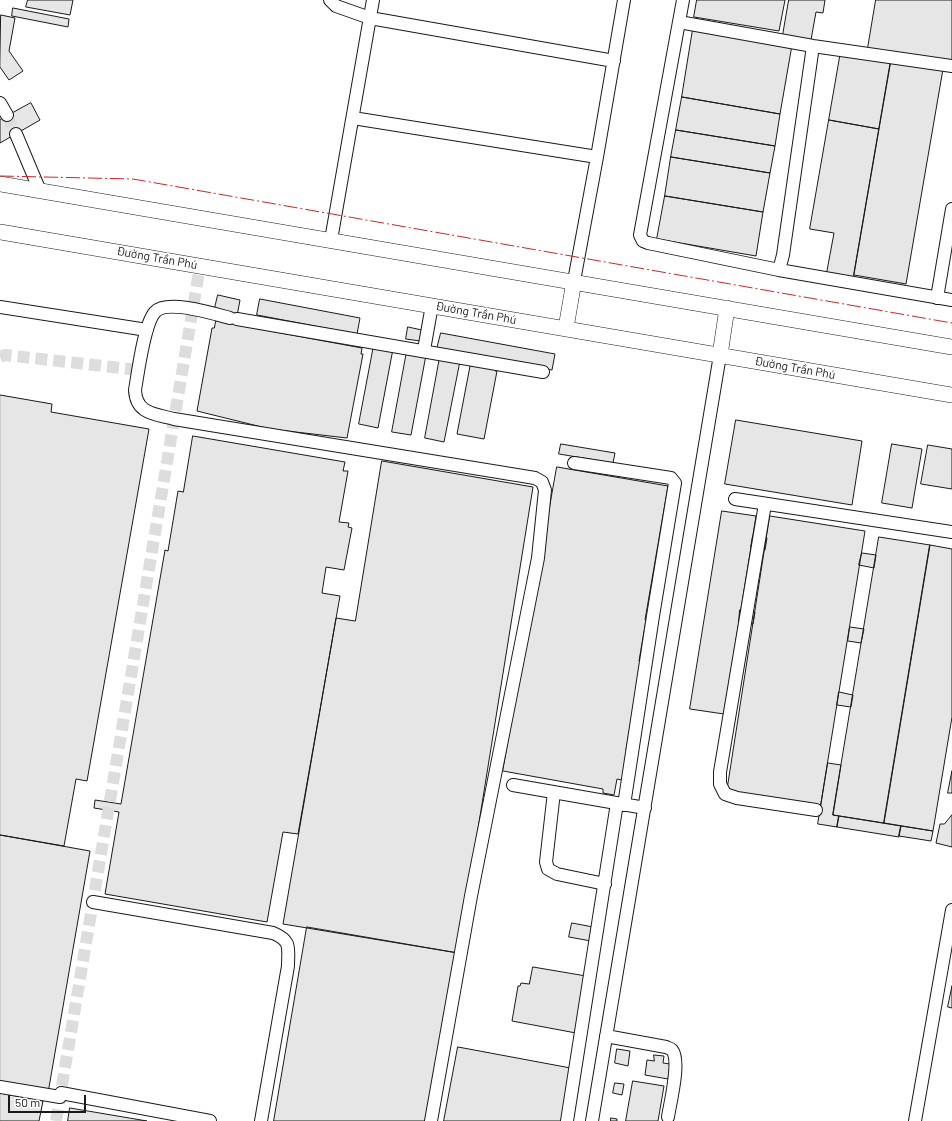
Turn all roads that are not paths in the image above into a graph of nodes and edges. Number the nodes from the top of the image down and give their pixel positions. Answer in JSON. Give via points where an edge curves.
{"nodes":[{"id":1,"x":330,"y":0,"type":"edge"},
{"id":2,"x":373,"y":0,"type":"edge"},
{"id":3,"x":624,"y":0,"type":"edge"},
{"id":4,"x":683,"y":0,"type":"edge"},
{"id":5,"x":370,"y":18,"type":"junction"},
{"id":6,"x":679,"y":22,"type":"junction"},
{"id":7,"x":814,"y":46,"type":"junction"},
{"id":8,"x":614,"y":61,"type":"junction"},
{"id":9,"x":952,"y":66,"type":"edge"},
{"id":10,"x":0,"y":104,"type":"edge"},
{"id":11,"x":7,"y":116,"type":"tunnel mouth"},
{"id":12,"x":353,"y":118,"type":"junction"},
{"id":13,"x":16,"y":134,"type":"tunnel mouth"},
{"id":14,"x":598,"y":157,"type":"junction"},
{"id":15,"x":0,"y":184,"type":"edge"},
{"id":16,"x":40,"y":191,"type":"junction"},
{"id":17,"x":952,"y":209,"type":"edge"},
{"id":18,"x":0,"y":232,"type":"edge"},
{"id":19,"x":331,"y":240,"type":"junction"},
{"id":20,"x":779,"y":270,"type":"junction"},
{"id":21,"x":574,"y":281,"type":"junction"},
{"id":22,"x":937,"y":298,"type":"junction"},
{"id":23,"x":952,"y":300,"type":"edge"},
{"id":24,"x":432,"y":305,"type":"junction"},
{"id":25,"x":0,"y":307,"type":"edge"},
{"id":26,"x":728,"y":308,"type":"junction"},
{"id":27,"x":566,"y":328,"type":"junction"},
{"id":28,"x":147,"y":330,"type":"junction"},
{"id":29,"x":952,"y":347,"type":"edge"},
{"id":30,"x":424,"y":350,"type":"junction"},
{"id":31,"x":720,"y":355,"type":"junction"},
{"id":32,"x":543,"y":372,"type":"dead end"},
{"id":33,"x":952,"y":395,"type":"edge"},
{"id":34,"x":574,"y":463,"type":"dead end"},
{"id":35,"x":735,"y":499,"type":"dead end"},
{"id":36,"x":765,"y":504,"type":"junction"},
{"id":37,"x":952,"y":532,"type":"edge"},
{"id":38,"x":513,"y":784,"type":"dead end"},
{"id":39,"x":554,"y":792,"type":"junction"},
{"id":40,"x":621,"y":804,"type":"junction"},
{"id":41,"x":645,"y":808,"type":"junction"},
{"id":42,"x":816,"y":810,"type":"dead end"},
{"id":43,"x":604,"y":884,"type":"junction"},
{"id":44,"x":93,"y":902,"type":"dead end"},
{"id":45,"x":952,"y":910,"type":"edge"},
{"id":46,"x":606,"y":1036,"type":"junction"},
{"id":47,"x":0,"y":1087,"type":"edge"},
{"id":48,"x":668,"y":1117,"type":"dead end"},
{"id":49,"x":210,"y":1121,"type":"edge"},
{"id":50,"x":261,"y":1121,"type":"edge"},
{"id":51,"x":431,"y":1121,"type":"edge"},
{"id":52,"x":567,"y":1121,"type":"edge"},
{"id":53,"x":592,"y":1121,"type":"edge"},
{"id":54,"x":915,"y":1121,"type":"edge"}],
"edges":[{"from":1,"to":5,"type":"street","via":[[336,6]]},
{"from":2,"to":5,"type":"street"},
{"from":3,"to":8,"type":"street"},
{"from":4,"to":6,"type":"street"},
{"from":5,"to":8,"type":"street"},
{"from":5,"to":12,"type":"street"},
{"from":6,"to":7,"type":"street"},
{"from":6,"to":20,"type":"street","via":[[640,235],[642,241]]},
{"from":7,"to":9,"type":"street"},
{"from":7,"to":20,"type":"street"},
{"from":8,"to":14,"type":"street"},
{"from":10,"to":11,"type":"street"},
{"from":12,"to":14,"type":"street"},
{"from":12,"to":19,"type":"street"},
{"from":13,"to":16,"type":"street"},
{"from":14,"to":21,"type":"street"},
{"from":15,"to":16,"type":"main road"},
{"from":16,"to":19,"type":"main road"},
{"from":17,"to":22,"type":"street"},
{"from":18,"to":24,"type":"main road","name":"Đường Trần Phú"},
{"from":19,"to":21,"type":"main road"},
{"from":20,"to":22,"type":"street"},
{"from":21,"to":26,"type":"main road"},
{"from":21,"to":27,"type":"main road"},
{"from":22,"to":23,"type":"street"},
{"from":24,"to":27,"type":"main road","name":"Đường Trần Phú"},
{"from":24,"to":30,"type":"street"},
{"from":25,"to":28,"type":"street"},
{"from":26,"to":29,"type":"main road"},
{"from":26,"to":31,"type":"main road"},
{"from":27,"to":31,"type":"main road","name":"Đường Trần Phú"},
{"from":28,"to":30,"type":"street","via":[[155,312],[162,308],[193,309]]},
{"from":28,"to":51,"type":"street","via":[[135,390],[136,400],[147,412],[174,419],[535,478],[542,482],[545,490],[538,558],[471,896]]},
{"from":30,"to":32,"type":"street"},
{"from":31,"to":33,"type":"main road","name":"Đường Trần Phú"},
{"from":31,"to":41,"type":"street"},
{"from":34,"to":40,"type":"street","via":[[671,478],[675,483]]},
{"from":35,"to":36,"type":"street"},
{"from":36,"to":37,"type":"street"},
{"from":36,"to":42,"type":"street","via":[[720,784],[725,794],[737,798]]},
{"from":38,"to":39,"type":"street"},
{"from":39,"to":40,"type":"street"},
{"from":39,"to":43,"type":"street","via":[[546,862],[548,869],[557,874]]},
{"from":40,"to":41,"type":"street"},
{"from":40,"to":43,"type":"street"},
{"from":41,"to":46,"type":"street"},
{"from":43,"to":52,"type":"street"},
{"from":44,"to":50,"type":"street","via":[[273,933],[284,937],[288,942],[288,966]]},
{"from":45,"to":54,"type":"street"},
{"from":46,"to":48,"type":"street","via":[[672,1050],[675,1074]]},
{"from":46,"to":53,"type":"street"},
{"from":47,"to":49,"type":"street"}]}
